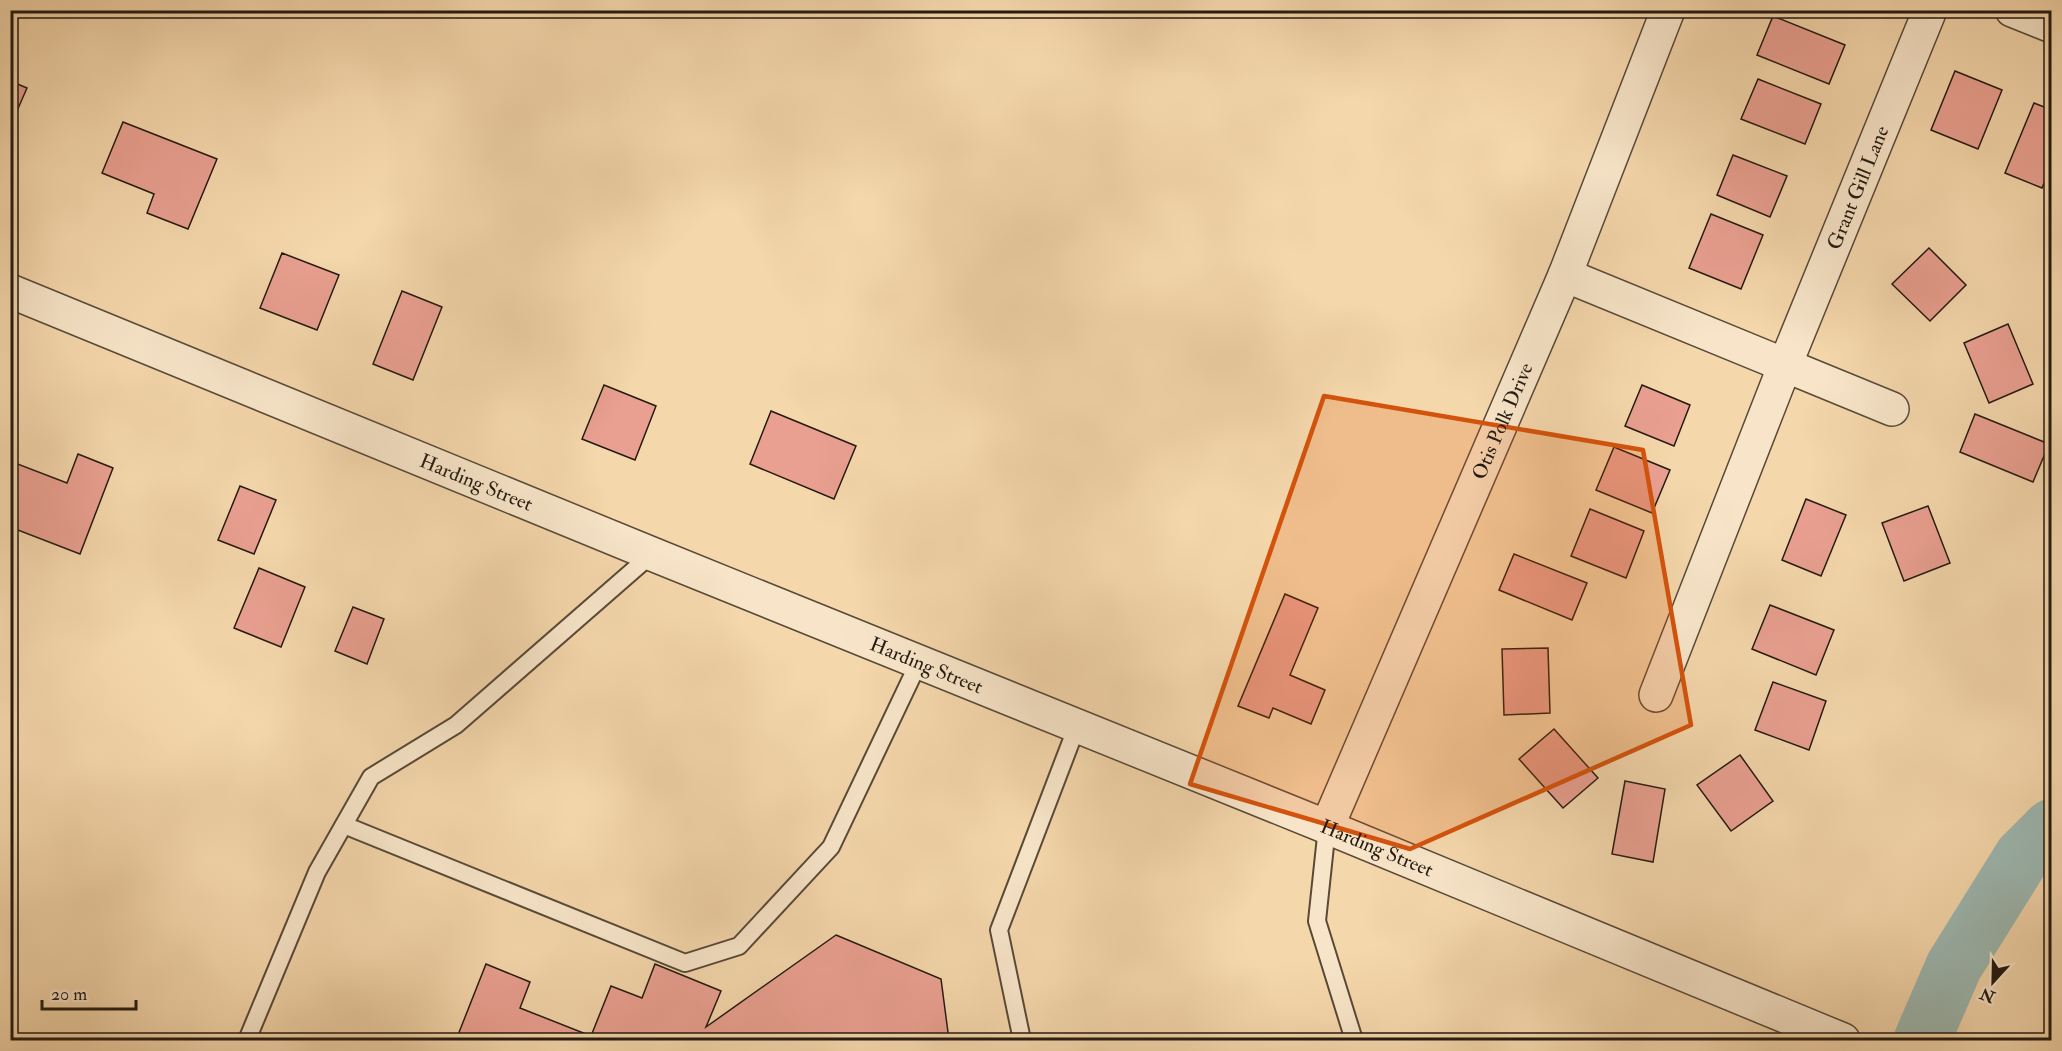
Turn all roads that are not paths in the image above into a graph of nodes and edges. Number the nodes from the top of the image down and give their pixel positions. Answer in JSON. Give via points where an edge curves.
{"nodes":[{"id":1,"x":1668,"y":10,"type":"edge"},
{"id":2,"x":1930,"y":10,"type":"edge"},
{"id":3,"x":2012,"y":10,"type":"edge"},
{"id":4,"x":2052,"y":27,"type":"edge"},
{"id":5,"x":1565,"y":275,"type":"junction"},
{"id":6,"x":10,"y":291,"type":"edge"},
{"id":7,"x":1785,"y":365,"type":"junction"},
{"id":8,"x":1892,"y":409,"type":"dead end"},
{"id":9,"x":652,"y":554,"type":"junction"},
{"id":10,"x":919,"y":662,"type":"junction"},
{"id":11,"x":1656,"y":695,"type":"dead end"},
{"id":12,"x":1077,"y":726,"type":"junction"},
{"id":13,"x":344,"y":825,"type":"junction"},
{"id":14,"x":1327,"y":827,"type":"junction"},
{"id":15,"x":247,"y":1041,"type":"edge"},
{"id":16,"x":1022,"y":1041,"type":"edge"},
{"id":17,"x":1354,"y":1041,"type":"edge"},
{"id":18,"x":1843,"y":1041,"type":"edge"}],
"edges":[{"from":1,"to":5,"type":"street","name":"Otis Polk Drive"},
{"from":2,"to":7,"type":"street","name":"Grant Gill Lane"},
{"from":3,"to":4,"type":"street"},
{"from":5,"to":7,"type":"street"},
{"from":5,"to":14,"type":"street","name":"Otis Polk Drive"},
{"from":6,"to":9,"type":"street","name":"Harding Street"},
{"from":7,"to":8,"type":"street"},
{"from":7,"to":11,"type":"street","name":"Grant Gill Lane"},
{"from":9,"to":10,"type":"street","name":"Harding Street"},
{"from":9,"to":13,"type":"lane","via":[[456,725],[371,777]]},
{"from":10,"to":12,"type":"street","name":"Harding Street"},
{"from":10,"to":13,"type":"lane","via":[[831,847],[739,946],[685,963]]},
{"from":12,"to":14,"type":"street","name":"Harding Street"},
{"from":12,"to":16,"type":"lane","via":[[999,930]]},
{"from":13,"to":15,"type":"lane","via":[[317,872]]},
{"from":14,"to":17,"type":"lane","via":[[1317,921]]},
{"from":14,"to":18,"type":"street","name":"Harding Street"}]}
